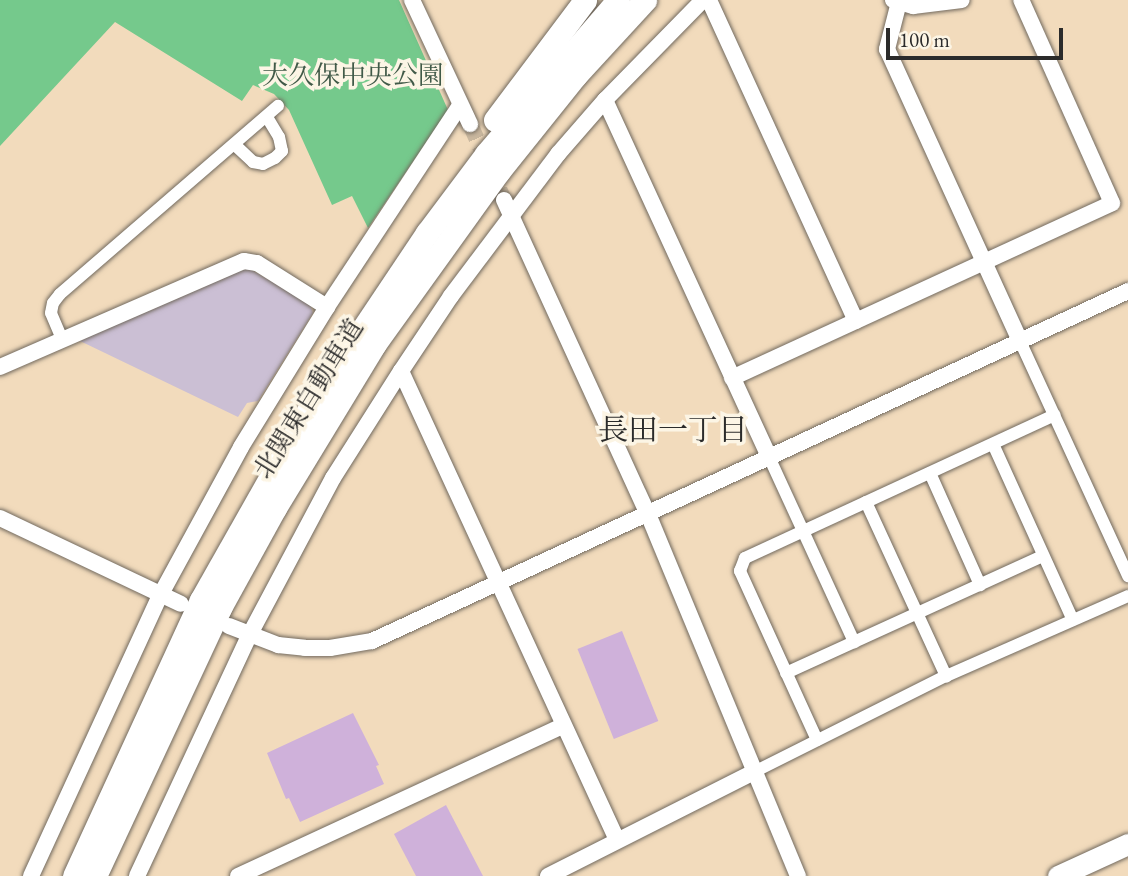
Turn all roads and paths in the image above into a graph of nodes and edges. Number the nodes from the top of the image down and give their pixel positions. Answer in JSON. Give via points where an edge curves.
{"nodes":[{"id":1,"x":412,"y":0,"type":"edge"},
{"id":2,"x":585,"y":0,"type":"edge"},
{"id":3,"x":704,"y":0,"type":"edge"},
{"id":4,"x":709,"y":0,"type":"edge"},
{"id":5,"x":962,"y":0,"type":"edge"},
{"id":6,"x":1021,"y":0,"type":"edge"},
{"id":7,"x":896,"y":1,"type":"edge"},
{"id":8,"x":636,"y":3,"type":"edge"},
{"id":9,"x":605,"y":100,"type":"junction"},
{"id":10,"x":460,"y":105,"type":"junction"},
{"id":11,"x":278,"y":106,"type":"dead end"},
{"id":12,"x":267,"y":117,"type":"junction"},
{"id":13,"x":470,"y":124,"type":"tunnel mouth"},
{"id":14,"x":235,"y":145,"type":"junction"},
{"id":15,"x":504,"y":200,"type":"tunnel mouth"},
{"id":16,"x":512,"y":217,"type":"junction"},
{"id":17,"x":984,"y":262,"type":"junction"},
{"id":18,"x":1128,"y":291,"type":"edge"},
{"id":19,"x":327,"y":307,"type":"junction"},
{"id":20,"x":856,"y":321,"type":"junction"},
{"id":21,"x":359,"y":331,"type":"junction"},
{"id":22,"x":62,"y":339,"type":"junction"},
{"id":23,"x":1020,"y":341,"type":"junction"},
{"id":24,"x":0,"y":367,"type":"edge"},
{"id":25,"x":401,"y":371,"type":"junction"},
{"id":26,"x":732,"y":379,"type":"junction"},
{"id":27,"x":1055,"y":415,"type":"junction"},
{"id":28,"x":993,"y":444,"type":"junction"},
{"id":29,"x":769,"y":457,"type":"junction"},
{"id":30,"x":930,"y":473,"type":"junction"},
{"id":31,"x":866,"y":502,"type":"junction"},
{"id":32,"x":648,"y":514,"type":"junction"},
{"id":33,"x":0,"y":518,"type":"edge"},
{"id":34,"x":803,"y":531,"type":"junction"},
{"id":35,"x":1043,"y":556,"type":"junction"},
{"id":36,"x":1128,"y":576,"type":"edge"},
{"id":37,"x":498,"y":583,"type":"junction"},
{"id":38,"x":980,"y":585,"type":"junction"},
{"id":39,"x":160,"y":594,"type":"junction"},
{"id":40,"x":1128,"y":596,"type":"edge"},
{"id":41,"x":181,"y":604,"type":"dead end"},
{"id":42,"x":917,"y":613,"type":"junction"},
{"id":43,"x":1073,"y":620,"type":"junction"},
{"id":44,"x":229,"y":626,"type":"dead end"},
{"id":45,"x":250,"y":634,"type":"junction"},
{"id":46,"x":855,"y":642,"type":"junction"},
{"id":47,"x":786,"y":673,"type":"junction"},
{"id":48,"x":946,"y":676,"type":"junction"},
{"id":49,"x":564,"y":726,"type":"junction"},
{"id":50,"x":817,"y":740,"type":"junction"},
{"id":51,"x":754,"y":772,"type":"junction"},
{"id":52,"x":617,"y":841,"type":"junction"},
{"id":53,"x":1128,"y":844,"type":"edge"},
{"id":54,"x":1079,"y":871,"type":"edge"},
{"id":55,"x":244,"y":875,"type":"edge"},
{"id":56,"x":552,"y":875,"type":"edge"},
{"id":57,"x":31,"y":876,"type":"edge"},
{"id":58,"x":74,"y":876,"type":"edge"},
{"id":59,"x":95,"y":876,"type":"edge"},
{"id":60,"x":137,"y":876,"type":"edge"},
{"id":61,"x":797,"y":876,"type":"edge"},
{"id":62,"x":1058,"y":876,"type":"edge"}],
"edges":[{"from":1,"to":10,"type":"street"},
{"from":2,"to":21,"type":"highway","via":[[420,227]]},
{"from":3,"to":9,"type":"street"},
{"from":4,"to":20,"type":"street"},
{"from":5,"to":7,"type":"street","via":[[914,6]]},
{"from":6,"to":17,"type":"street","via":[[1112,203]]},
{"from":7,"to":17,"type":"street","via":[[887,49]]},
{"from":8,"to":21,"type":"highway","name":"北関東自動車道","via":[[486,154]]},
{"from":8,"to":59,"type":"highway","name":"北関東自動車道","via":[[482,192],[374,345],[220,608]]},
{"from":9,"to":16,"type":"street"},
{"from":9,"to":26,"type":"street"},
{"from":10,"to":13,"type":"street"},
{"from":10,"to":19,"type":"street"},
{"from":11,"to":12,"type":"street"},
{"from":12,"to":14,"type":"street"},
{"from":12,"to":14,"type":"street","via":[[282,151],[275,158],[263,164],[253,162]]},
{"from":14,"to":22,"type":"street","via":[[60,294],[51,313]]},
{"from":15,"to":16,"type":"street"},
{"from":16,"to":25,"type":"street"},
{"from":16,"to":32,"type":"street"},
{"from":17,"to":20,"type":"street"},
{"from":17,"to":23,"type":"street"},
{"from":18,"to":23,"type":"street"},
{"from":19,"to":22,"type":"street","via":[[257,262],[244,261]]},
{"from":19,"to":39,"type":"street","via":[[241,447]]},
{"from":20,"to":26,"type":"street"},
{"from":21,"to":58,"type":"highway","name":"北関東自動車道","via":[[309,409],[201,600]]},
{"from":22,"to":24,"type":"street"},
{"from":23,"to":27,"type":"street"},
{"from":23,"to":29,"type":"street"},
{"from":25,"to":37,"type":"street"},
{"from":25,"to":45,"type":"street","via":[[333,478]]},
{"from":26,"to":29,"type":"street"},
{"from":27,"to":28,"type":"street"},
{"from":27,"to":36,"type":"street"},
{"from":28,"to":30,"type":"street"},
{"from":28,"to":35,"type":"street"},
{"from":29,"to":32,"type":"street"},
{"from":29,"to":34,"type":"street"},
{"from":30,"to":31,"type":"street"},
{"from":30,"to":38,"type":"street"},
{"from":31,"to":34,"type":"street"},
{"from":31,"to":42,"type":"street"},
{"from":32,"to":37,"type":"street"},
{"from":32,"to":51,"type":"street"},
{"from":33,"to":39,"type":"street"},
{"from":34,"to":46,"type":"street"},
{"from":34,"to":47,"type":"street","via":[[745,558],[740,572]]},
{"from":35,"to":38,"type":"street"},
{"from":35,"to":43,"type":"street"},
{"from":37,"to":45,"type":"street","via":[[351,646],[278,645]]},
{"from":37,"to":49,"type":"street"},
{"from":38,"to":42,"type":"street"},
{"from":39,"to":41,"type":"street"},
{"from":39,"to":57,"type":"street"},
{"from":40,"to":43,"type":"street"},
{"from":42,"to":46,"type":"street"},
{"from":42,"to":48,"type":"street"},
{"from":43,"to":48,"type":"street"},
{"from":44,"to":45,"type":"street"},
{"from":45,"to":60,"type":"street"},
{"from":46,"to":47,"type":"street"},
{"from":47,"to":50,"type":"street"},
{"from":48,"to":50,"type":"street"},
{"from":49,"to":52,"type":"street"},
{"from":49,"to":55,"type":"street"},
{"from":50,"to":51,"type":"street"},
{"from":51,"to":52,"type":"street"},
{"from":51,"to":61,"type":"street"},
{"from":52,"to":56,"type":"street"},
{"from":53,"to":54,"type":"highway"},
{"from":54,"to":62,"type":"highway"}]}
